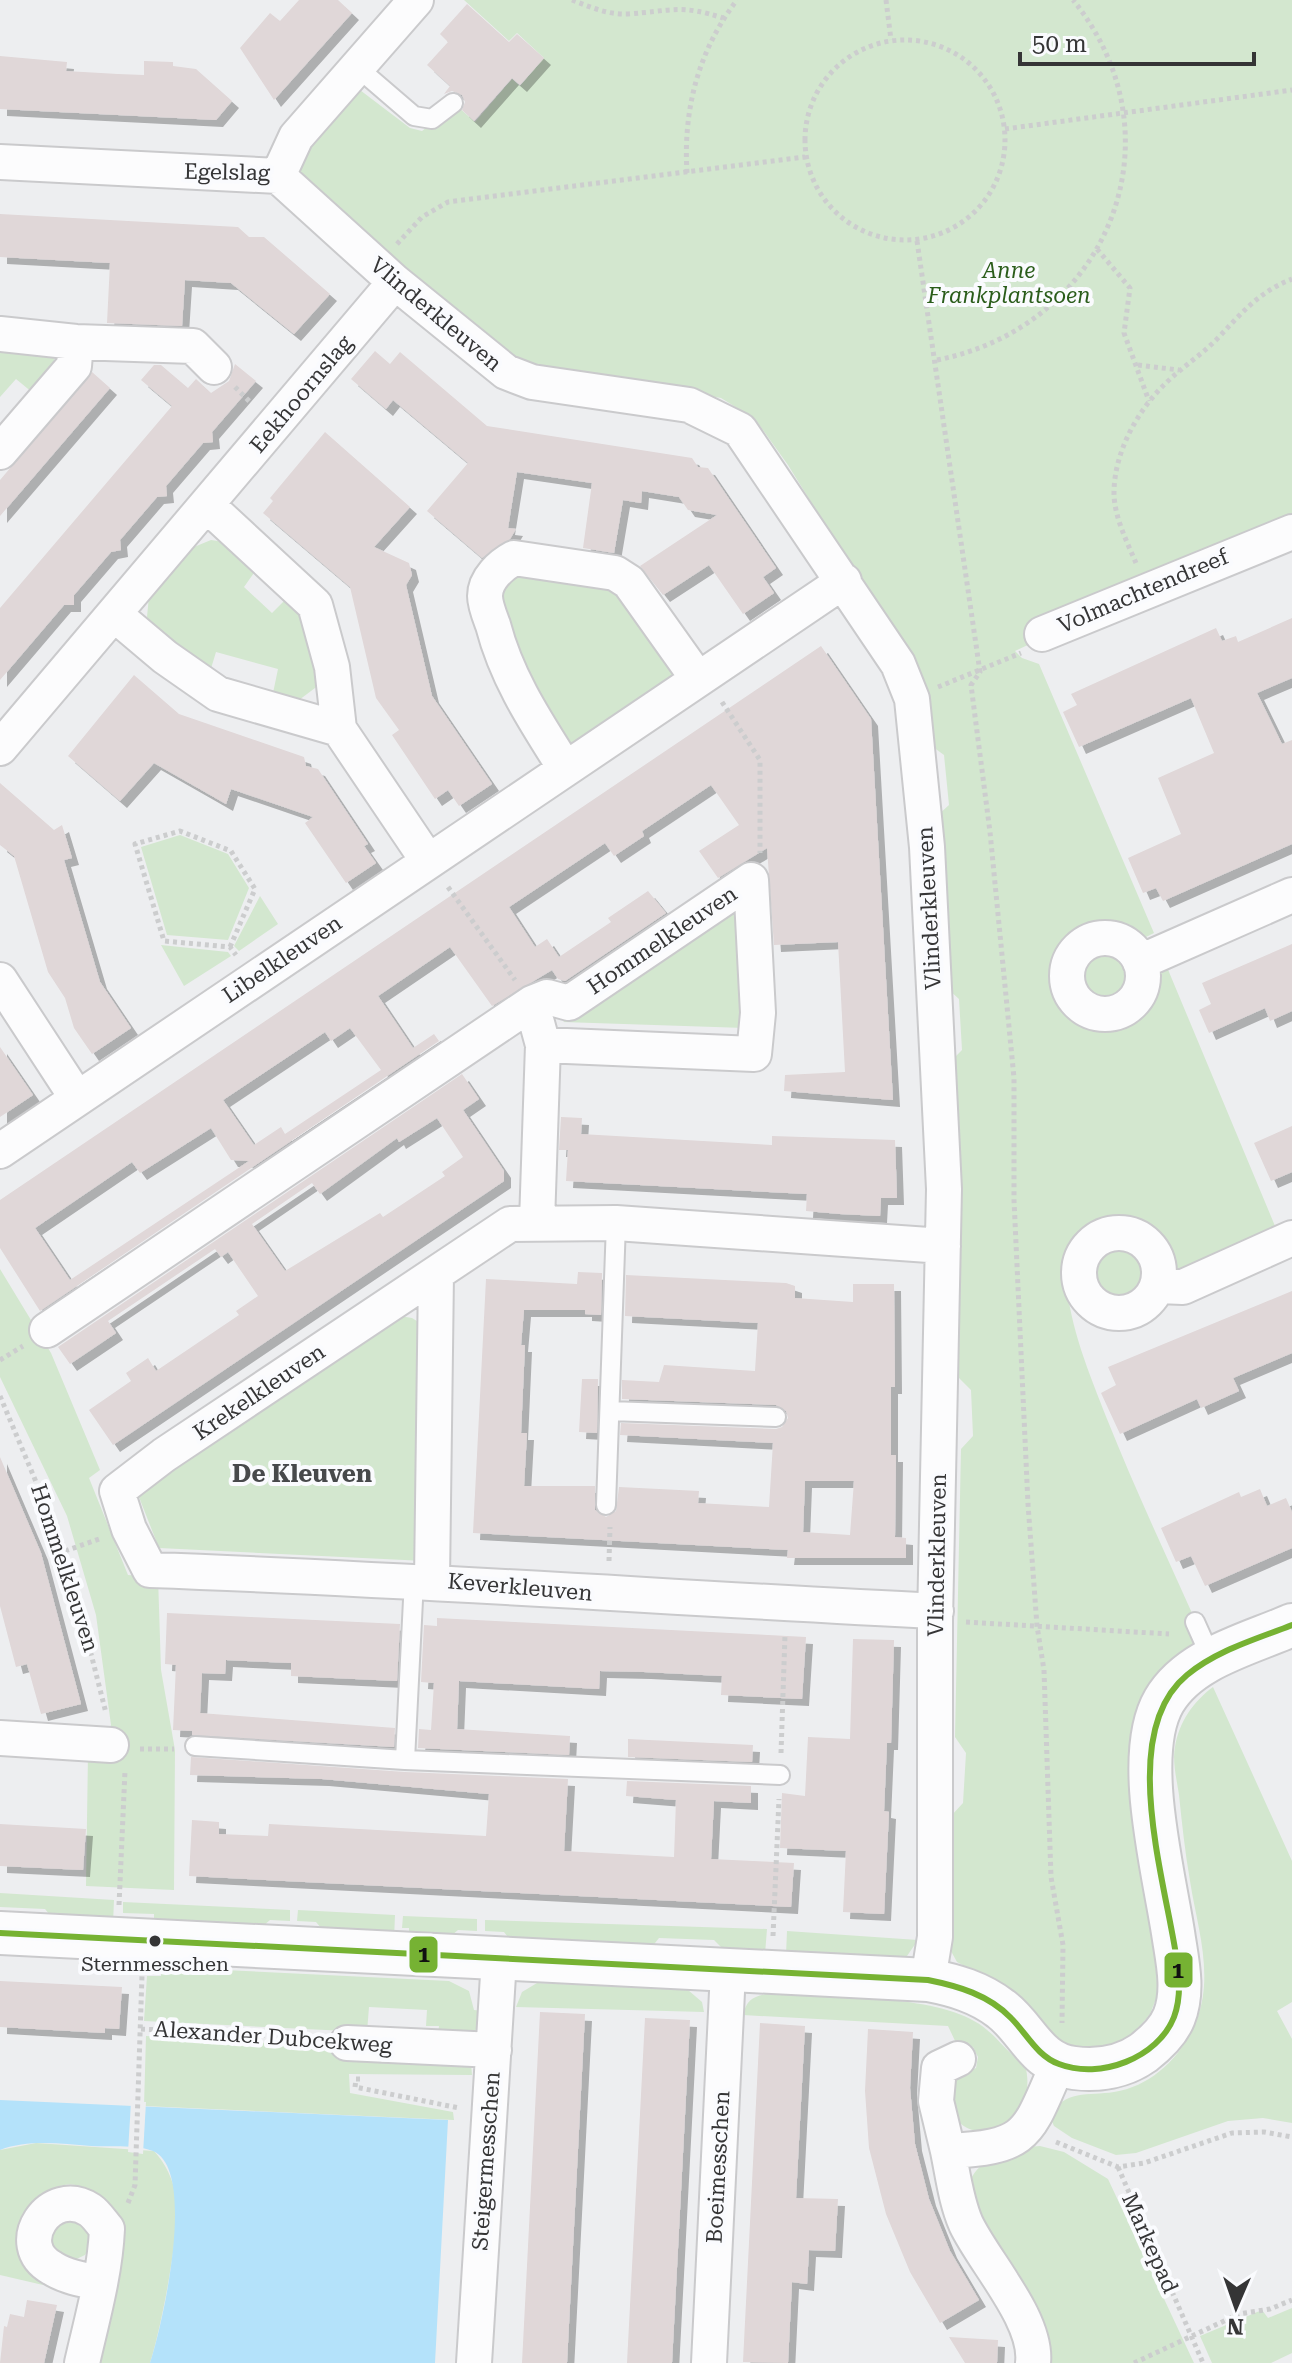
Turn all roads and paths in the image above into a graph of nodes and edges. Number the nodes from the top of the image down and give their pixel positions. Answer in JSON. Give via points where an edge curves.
{"nodes":[{"id":1,"x":416,"y":0,"type":"edge"},
{"id":2,"x":572,"y":0,"type":"edge"},
{"id":3,"x":737,"y":0,"type":"edge"},
{"id":4,"x":886,"y":0,"type":"edge"},
{"id":5,"x":1073,"y":0,"type":"edge"},
{"id":6,"x":723,"y":18,"type":"junction"},
{"id":7,"x":891,"y":40,"type":"junction"},
{"id":8,"x":357,"y":67,"type":"junction"},
{"id":9,"x":1292,"y":90,"type":"edge"},
{"id":10,"x":453,"y":103,"type":"dead end"},
{"id":11,"x":1124,"y":113,"type":"junction"},
{"id":12,"x":1005,"y":129,"type":"junction"},
{"id":13,"x":805,"y":157,"type":"junction"},
{"id":14,"x":0,"y":162,"type":"edge"},
{"id":15,"x":687,"y":173,"type":"junction"},
{"id":16,"x":278,"y":176,"type":"junction"},
{"id":17,"x":917,"y":241,"type":"junction"},
{"id":18,"x":1097,"y":249,"type":"junction"},
{"id":19,"x":387,"y":274,"type":"junction"},
{"id":20,"x":1292,"y":279,"type":"edge"},
{"id":21,"x":0,"y":334,"type":"edge"},
{"id":22,"x":76,"y":342,"type":"junction"},
{"id":23,"x":937,"y":360,"type":"junction"},
{"id":24,"x":1137,"y":365,"type":"junction"},
{"id":25,"x":214,"y":367,"type":"joint"},
{"id":26,"x":1179,"y":370,"type":"junction"},
{"id":27,"x":1149,"y":401,"type":"junction"},
{"id":28,"x":274,"y":426,"type":"junction"},
{"id":29,"x":0,"y":452,"type":"edge"},
{"id":30,"x":208,"y":506,"type":"junction"},
{"id":31,"x":1292,"y":532,"type":"edge"},
{"id":32,"x":844,"y":581,"type":"junction"},
{"id":33,"x":1147,"y":589,"type":"junction"},
{"id":34,"x":114,"y":614,"type":"junction"},
{"id":35,"x":1042,"y":634,"type":"joint"},
{"id":36,"x":980,"y":672,"type":"junction"},
{"id":37,"x":701,"y":677,"type":"junction"},
{"id":38,"x":912,"y":699,"type":"junction"},
{"id":39,"x":339,"y":729,"type":"junction"},
{"id":40,"x":0,"y":748,"type":"edge"},
{"id":41,"x":565,"y":768,"type":"junction"},
{"id":42,"x":428,"y":861,"type":"junction"},
{"id":43,"x":751,"y":880,"type":"junction"},
{"id":44,"x":1292,"y":895,"type":"edge"},
{"id":45,"x":230,"y":947,"type":"junction"},
{"id":46,"x":0,"y":950,"type":"edge"},
{"id":47,"x":1140,"y":962,"type":"dead end"},
{"id":48,"x":254,"y":979,"type":"junction"},
{"id":49,"x":0,"y":980,"type":"edge"},
{"id":50,"x":532,"y":1003,"type":"junction"},
{"id":51,"x":543,"y":1045,"type":"junction"},
{"id":52,"x":77,"y":1098,"type":"junction"},
{"id":53,"x":0,"y":1151,"type":"edge"},
{"id":54,"x":537,"y":1222,"type":"junction"},
{"id":55,"x":616,"y":1223,"type":"junction"},
{"id":56,"x":1292,"y":1238,"type":"edge"},
{"id":57,"x":943,"y":1246,"type":"junction"},
{"id":58,"x":436,"y":1274,"type":"junction"},
{"id":59,"x":1158,"y":1286,"type":"dead end"},
{"id":60,"x":47,"y":1330,"type":"dead end"},
{"id":61,"x":0,"y":1396,"type":"edge"},
{"id":62,"x":610,"y":1411,"type":"junction"},
{"id":63,"x":776,"y":1417,"type":"dead end"},
{"id":64,"x":606,"y":1505,"type":"joint"},
{"id":65,"x":129,"y":1529,"type":"joint"},
{"id":66,"x":423,"y":1580,"type":"junction"},
{"id":67,"x":609,"y":1594,"type":"junction"},
{"id":68,"x":935,"y":1616,"type":"junction"},
{"id":69,"x":1195,"y":1622,"type":"dead end"},
{"id":70,"x":1292,"y":1625,"type":"edge"},
{"id":71,"x":1037,"y":1626,"type":"junction"},
{"id":72,"x":1169,"y":1634,"type":"dead end"},
{"id":73,"x":1212,"y":1660,"type":"junction"},
{"id":74,"x":0,"y":1738,"type":"edge"},
{"id":75,"x":195,"y":1746,"type":"joint"},
{"id":76,"x":119,"y":1747,"type":"junction"},
{"id":77,"x":405,"y":1760,"type":"junction"},
{"id":78,"x":780,"y":1775,"type":"dead end"},
{"id":79,"x":119,"y":1896,"type":"dead end"},
{"id":80,"x":0,"y":1933,"type":"edge"},
{"id":81,"x":138,"y":1941,"type":"junction"},
{"id":82,"x":499,"y":1959,"type":"junction"},
{"id":83,"x":728,"y":1971,"type":"junction"},
{"id":84,"x":928,"y":1980,"type":"junction"},
{"id":85,"x":141,"y":2029,"type":"junction"},
{"id":86,"x":347,"y":2043,"type":"joint"},
{"id":87,"x":494,"y":2050,"type":"junction"},
{"id":88,"x":958,"y":2059,"type":"dead end"},
{"id":89,"x":1058,"y":2064,"type":"junction"},
{"id":90,"x":370,"y":2079,"type":"dead end"},
{"id":91,"x":458,"y":2124,"type":"dead end"},
{"id":92,"x":1028,"y":2127,"type":"junction"},
{"id":93,"x":1292,"y":2137,"type":"edge"},
{"id":94,"x":948,"y":2151,"type":"junction"},
{"id":95,"x":1118,"y":2167,"type":"junction"},
{"id":96,"x":123,"y":2210,"type":"dead end"},
{"id":97,"x":100,"y":2283,"type":"dead end"},
{"id":98,"x":1292,"y":2300,"type":"edge"},
{"id":99,"x":1191,"y":2336,"type":"junction"},
{"id":100,"x":82,"y":2363,"type":"edge"},
{"id":101,"x":474,"y":2363,"type":"edge"},
{"id":102,"x":709,"y":2363,"type":"edge"},
{"id":103,"x":1033,"y":2363,"type":"edge"},
{"id":104,"x":1134,"y":2363,"type":"edge"},
{"id":105,"x":1203,"y":2363,"type":"edge"}],
"edges":[{"from":1,"to":8,"type":"street","name":"Egelslag"},
{"from":2,"to":6,"type":"path","via":[[605,12],[691,7]]},
{"from":3,"to":6,"type":"path"},
{"from":4,"to":7,"type":"path"},
{"from":5,"to":11,"type":"path","via":[[1104,48]]},
{"from":6,"to":15,"type":"path","via":[[693,86]]},
{"from":7,"to":12,"type":"path","via":[[927,42],[976,69],[992,91]]},
{"from":7,"to":13,"type":"path","via":[[847,57],[827,76],[804,126]]},
{"from":8,"to":10,"type":"lane","via":[[414,116],[432,119]]},
{"from":8,"to":16,"type":"street","name":"Egelslag","via":[[296,137]]},
{"from":9,"to":11,"type":"path"},
{"from":11,"to":12,"type":"path"},
{"from":11,"to":18,"type":"path","via":[[1122,184]]},
{"from":12,"to":17,"type":"path","via":[[1000,173],[976,211],[959,225]]},
{"from":13,"to":15,"type":"path"},
{"from":13,"to":17,"type":"path","via":[[824,202],[843,220],[865,233]]},
{"from":14,"to":16,"type":"street","name":"Egelslag"},
{"from":15,"to":19,"type":"path","via":[[448,202],[411,227]]},
{"from":16,"to":19,"type":"street","name":"Vlinderkleuven"},
{"from":17,"to":23,"type":"path"},
{"from":18,"to":23,"type":"path","via":[[1071,288],[1038,318],[1003,340]]},
{"from":18,"to":24,"type":"path","via":[[1130,288],[1124,333]]},
{"from":19,"to":28,"type":"street","name":"Eekhoornslag"},
{"from":19,"to":32,"type":"street","name":"Vlinderkleuven","via":[[506,372],[532,382],[689,405],[740,430]]},
{"from":20,"to":26,"type":"path","via":[[1260,295]]},
{"from":21,"to":22,"type":"street"},
{"from":22,"to":25,"type":"street","via":[[193,346]]},
{"from":22,"to":29,"type":"street","via":[[74,366]]},
{"from":23,"to":36,"type":"path"},
{"from":24,"to":26,"type":"path"},
{"from":24,"to":27,"type":"path"},
{"from":25,"to":28,"type":"path"},
{"from":26,"to":27,"type":"path"},
{"from":27,"to":33,"type":"path","via":[[1121,453],[1114,494]]},
{"from":28,"to":30,"type":"street","name":"Eekhoornslag"},
{"from":30,"to":34,"type":"street","name":"Eekhoornslag"},
{"from":30,"to":39,"type":"street","via":[[315,605],[332,667]]},
{"from":31,"to":33,"type":"street","name":"Volmachtendreef"},
{"from":32,"to":37,"type":"street","name":"Libelkleuven"},
{"from":32,"to":38,"type":"street","name":"Vlinderkleuven","via":[[898,664]]},
{"from":33,"to":35,"type":"street","name":"Volmachtendreef"},
{"from":34,"to":39,"type":"street","via":[[218,694]]},
{"from":34,"to":40,"type":"street","name":"Eekhoornslag"},
{"from":35,"to":36,"type":"path","name":"Volmachtendreef","via":[[1014,659]]},
{"from":36,"to":38,"type":"path","name":"Volmachtendreef"},
{"from":36,"to":71,"type":"path","via":[[971,685],[1014,1078],[1017,1273]]},
{"from":37,"to":41,"type":"street","name":"Libelkleuven"},
{"from":37,"to":41,"type":"street","via":[[629,582],[615,573],[514,558],[502,565],[485,596],[499,649],[515,688]]},
{"from":37,"to":43,"type":"path","via":[[760,760],[759,862]]},
{"from":38,"to":57,"type":"street","name":"Vlinderkleuven","via":[[927,847]]},
{"from":39,"to":42,"type":"street"},
{"from":41,"to":42,"type":"street","name":"Libelkleuven"},
{"from":42,"to":48,"type":"street","name":"Libelkleuven"},
{"from":42,"to":50,"type":"path"},
{"from":43,"to":50,"type":"street","name":"Hommelkleuven","via":[[569,1003],[547,997]]},
{"from":43,"to":51,"type":"street","name":"Hommelkleuven","via":[[758,1013],[754,1054]]},
{"from":44,"to":47,"type":"street"},
{"from":45,"to":45,"type":"path","via":[[164,941],[135,844],[180,831],[231,851],[255,889]]},
{"from":45,"to":48,"type":"path"},
{"from":46,"to":49,"type":"street","via":[[5,968]]},
{"from":48,"to":52,"type":"street","name":"Libelkleuven"},
{"from":49,"to":52,"type":"street"},
{"from":50,"to":51,"type":"street"},
{"from":50,"to":60,"type":"street"},
{"from":51,"to":54,"type":"street"},
{"from":52,"to":53,"type":"street","name":"Libelkleuven"},
{"from":54,"to":55,"type":"street","name":"Krekelkleuven"},
{"from":54,"to":58,"type":"street","name":"Krekelkleuven","via":[[510,1224]]},
{"from":55,"to":57,"type":"street","name":"Krekelkleuven"},
{"from":55,"to":62,"type":"lane"},
{"from":56,"to":59,"type":"street","via":[[1183,1287]]},
{"from":57,"to":68,"type":"street","name":"Vlinderkleuven"},
{"from":58,"to":65,"type":"street","name":"Krekelkleuven","via":[[117,1491]]},
{"from":58,"to":66,"type":"street"},
{"from":61,"to":76,"type":"path","name":"Hommelkleuven","via":[[65,1551]]},
{"from":62,"to":63,"type":"lane"},
{"from":62,"to":64,"type":"lane"},
{"from":64,"to":67,"type":"path"},
{"from":65,"to":66,"type":"street","name":"Keverkleuven","via":[[150,1570]]},
{"from":66,"to":67,"type":"street","name":"Keverkleuven"},
{"from":66,"to":77,"type":"lane"},
{"from":67,"to":68,"type":"street","name":"Keverkleuven"},
{"from":68,"to":71,"type":"path"},
{"from":68,"to":84,"type":"street","name":"Vlinderkleuven","via":[[935,1937]]},
{"from":69,"to":73,"type":"lane"},
{"from":70,"to":73,"type":"street"},
{"from":71,"to":72,"type":"path"},
{"from":71,"to":89,"type":"path","via":[[1044,1670],[1051,1877],[1063,1945]]},
{"from":73,"to":89,"type":"street","via":[[1191,1672],[1164,1702],[1149,1749],[1180,1980],[1174,2016],[1157,2042],[1120,2064],[1104,2069]]},
{"from":74,"to":76,"type":"street"},
{"from":75,"to":76,"type":"path"},
{"from":75,"to":77,"type":"lane"},
{"from":76,"to":79,"type":"path"},
{"from":77,"to":78,"type":"lane"},
{"from":80,"to":81,"type":"street"},
{"from":81,"to":82,"type":"street"},
{"from":81,"to":85,"type":"path","name":"Alexander Dubcekweg","via":[[143,1961]]},
{"from":82,"to":83,"type":"street"},
{"from":82,"to":87,"type":"street","name":"Steigermesschen"},
{"from":83,"to":84,"type":"street"},
{"from":83,"to":102,"type":"street","name":"Boeimesschen"},
{"from":84,"to":89,"type":"street","via":[[957,1986],[1003,2010],[1032,2047]]},
{"from":85,"to":86,"type":"path","name":"Alexander Dubcekweg"},
{"from":85,"to":96,"type":"path","via":[[135,2185]]},
{"from":86,"to":87,"type":"street","name":"Alexander Dubcekweg"},
{"from":87,"to":101,"type":"street","name":"Steigermesschen"},
{"from":88,"to":94,"type":"street","via":[[939,2068],[936,2101]]},
{"from":89,"to":92,"type":"street"},
{"from":90,"to":91,"type":"path","via":[[356,2079],[355,2087],[459,2108]]},
{"from":92,"to":94,"type":"street","via":[[1015,2141]]},
{"from":92,"to":95,"type":"path"},
{"from":93,"to":95,"type":"path","via":[[1232,2133]]},
{"from":94,"to":103,"type":"street","via":[[963,2215],[1031,2338]]},
{"from":95,"to":99,"type":"path","name":"Markepad"},
{"from":97,"to":100,"type":"street"},
{"from":98,"to":99,"type":"path","via":[[1239,2314]]},
{"from":99,"to":104,"type":"path"},
{"from":99,"to":105,"type":"path","name":"Markepad"}]}
